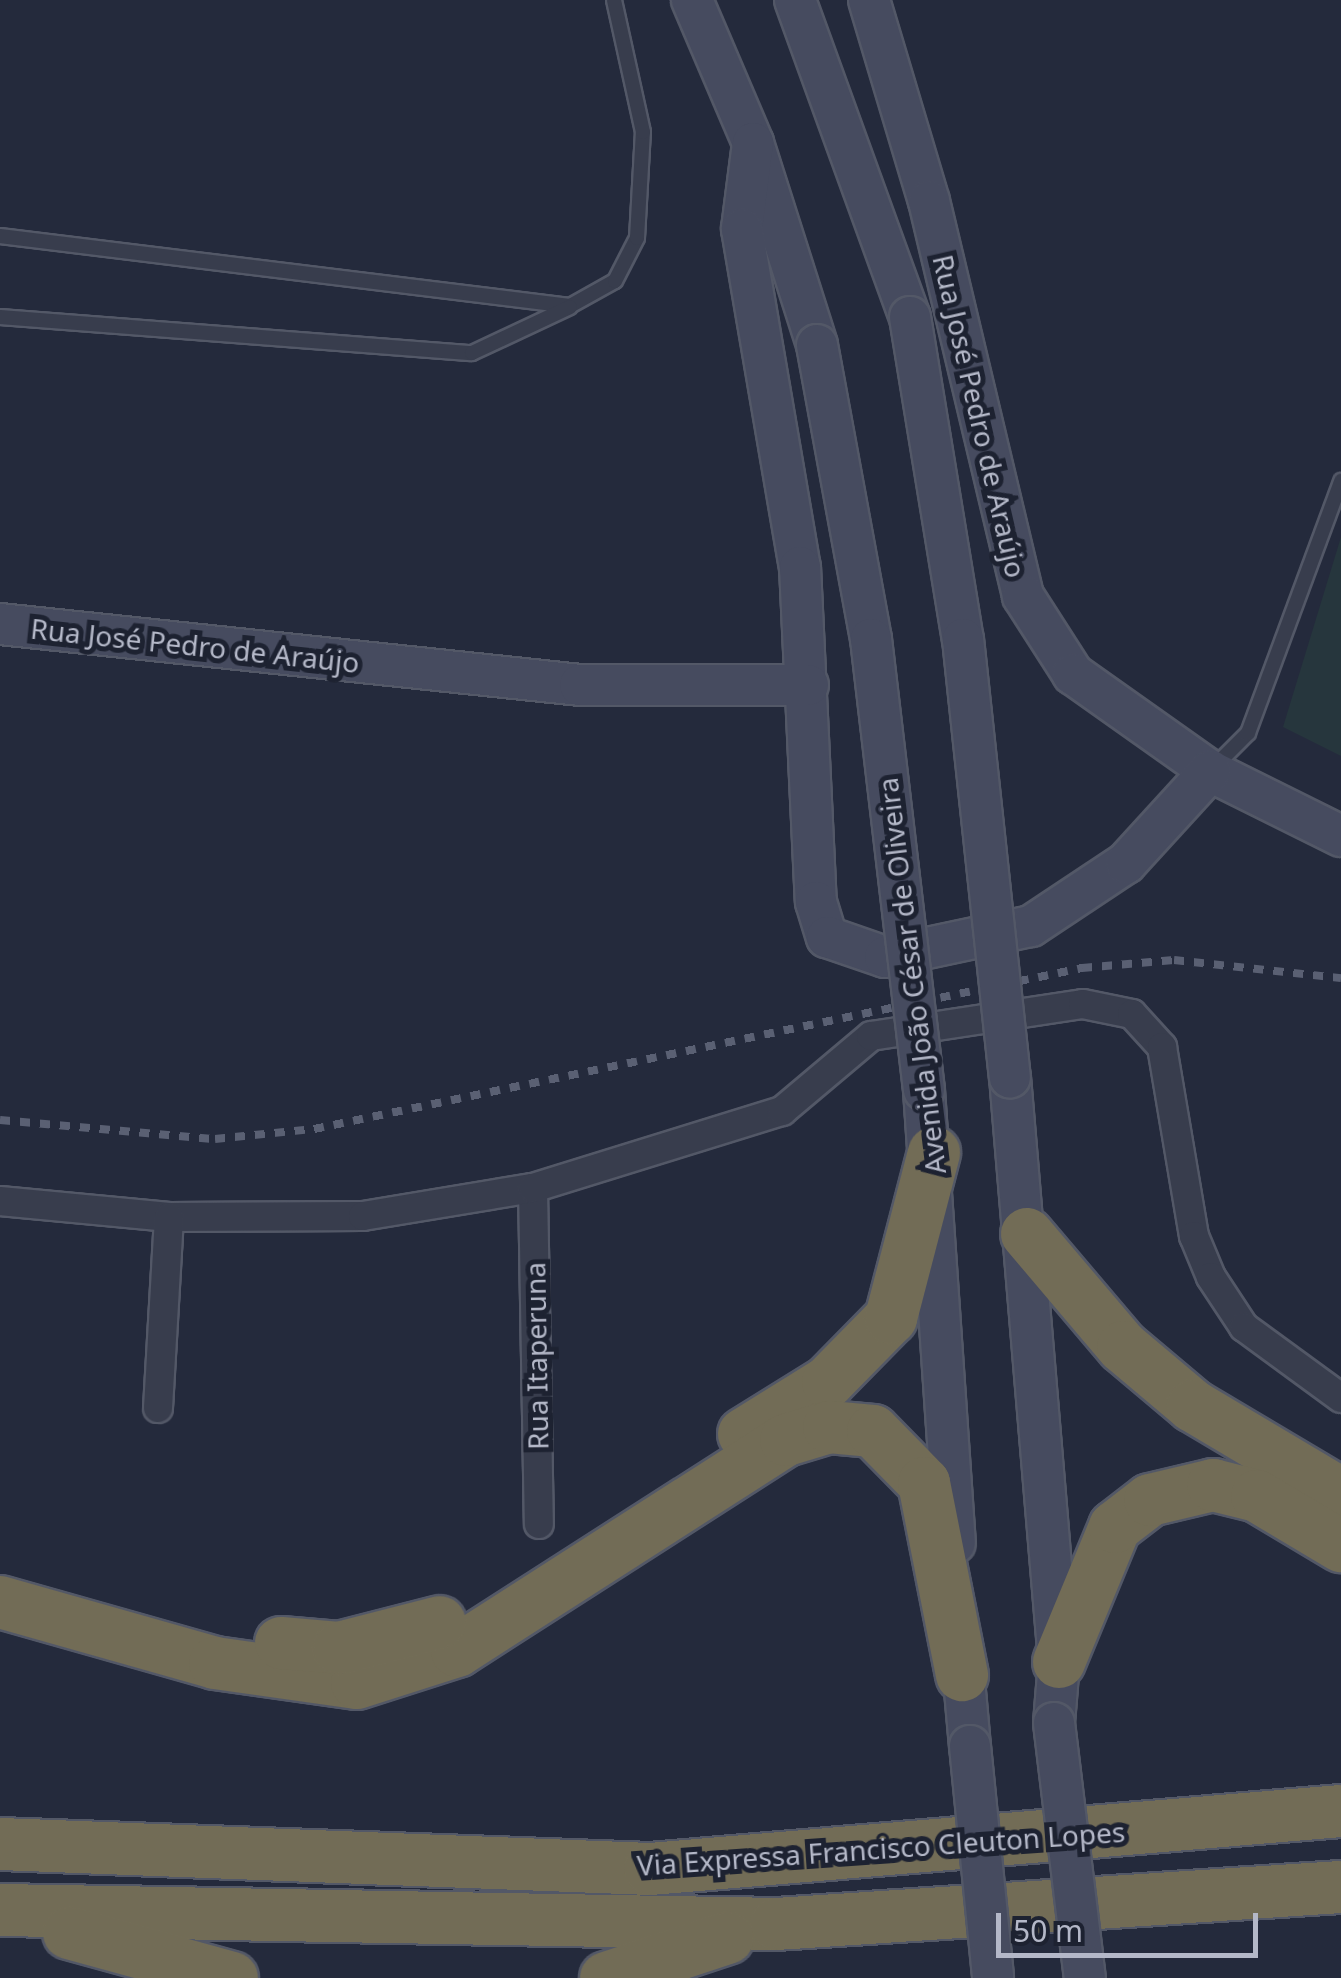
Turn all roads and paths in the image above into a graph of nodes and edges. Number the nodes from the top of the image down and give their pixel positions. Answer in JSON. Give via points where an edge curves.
{"nodes":[{"id":1,"x":614,"y":0,"type":"edge"},
{"id":2,"x":692,"y":0,"type":"edge"},
{"id":3,"x":795,"y":0,"type":"edge"},
{"id":4,"x":868,"y":0,"type":"edge"},
{"id":5,"x":754,"y":143,"type":"junction"},
{"id":6,"x":0,"y":236,"type":"edge"},
{"id":7,"x":570,"y":306,"type":"junction"},
{"id":8,"x":0,"y":316,"type":"edge"},
{"id":9,"x":1341,"y":480,"type":"edge"},
{"id":10,"x":0,"y":624,"type":"edge"},
{"id":11,"x":808,"y":685,"type":"junction"},
{"id":12,"x":1210,"y":771,"type":"junction"},
{"id":13,"x":1341,"y":836,"type":"edge"},
{"id":14,"x":934,"y":1154,"type":"junction"},
{"id":15,"x":533,"y":1188,"type":"junction"},
{"id":16,"x":0,"y":1201,"type":"edge"},
{"id":17,"x":169,"y":1216,"type":"junction"},
{"id":18,"x":1027,"y":1234,"type":"junction"},
{"id":19,"x":1341,"y":1398,"type":"edge"},
{"id":20,"x":158,"y":1408,"type":"dead end"},
{"id":21,"x":1341,"y":1494,"type":"edge"},
{"id":22,"x":539,"y":1524,"type":"dead end"},
{"id":23,"x":1341,"y":1546,"type":"edge"},
{"id":24,"x":0,"y":1573,"type":"edge"},
{"id":25,"x":0,"y":1602,"type":"edge"},
{"id":26,"x":1060,"y":1662,"type":"junction"},
{"id":27,"x":962,"y":1675,"type":"junction"},
{"id":28,"x":1331,"y":1803,"type":"edge"},
{"id":29,"x":0,"y":1810,"type":"edge"},
{"id":30,"x":93,"y":1843,"type":"junction"},
{"id":31,"x":0,"y":1844,"type":"edge"},
{"id":32,"x":1341,"y":1887,"type":"edge"},
{"id":33,"x":0,"y":1913,"type":"edge"},
{"id":34,"x":776,"y":1924,"type":"junction"},
{"id":35,"x":232,"y":1978,"type":"edge"},
{"id":36,"x":606,"y":1978,"type":"edge"},
{"id":37,"x":994,"y":1978,"type":"edge"},
{"id":38,"x":1086,"y":1978,"type":"edge"}],
"edges":[{"from":1,"to":7,"type":"lane","via":[[643,132],[636,238],[615,281]]},
{"from":2,"to":5,"type":"main road","name":"Avenida João César de Oliveira"},
{"from":3,"to":18,"type":"main road","bridge":true,"via":[[910,317],[964,639]]},
{"from":4,"to":12,"type":"main road","name":"Rua José Pedro de Araújo","via":[[929,201],[1023,596],[1072,674]]},
{"from":5,"to":11,"type":"main road","via":[[742,230],[800,566]]},
{"from":5,"to":14,"type":"main road","name":"Avenida João César de Oliveira","bridge":true,"via":[[817,345],[871,638]]},
{"from":6,"to":7,"type":"lane"},
{"from":7,"to":8,"type":"lane","via":[[472,353]]},
{"from":9,"to":12,"type":"lane","via":[[1248,733]]},
{"from":10,"to":11,"type":"main road","name":"Rua José Pedro de Araújo","via":[[580,686]]},
{"from":11,"to":12,"type":"main road","via":[[816,902],[827,937],[863,956],[1005,933],[1062,910],[1126,863]]},
{"from":12,"to":13,"type":"main road","name":"Rua José Pedro de Araújo"},
{"from":14,"to":24,"type":"highway","via":[[891,1318],[864,1350],[828,1382],[442,1622],[339,1648],[222,1638]]},
{"from":14,"to":27,"type":"main road","name":"Avenida João César de Oliveira"},
{"from":15,"to":17,"type":"street","via":[[363,1216]]},
{"from":15,"to":19,"type":"street","via":[[782,1111],[871,1036],[1082,1004],[1132,1014],[1162,1048],[1194,1236],[1211,1277],[1244,1327]]},
{"from":15,"to":22,"type":"street","name":"Rua Itaperuna"},
{"from":16,"to":17,"type":"street"},
{"from":17,"to":20,"type":"street"},
{"from":18,"to":21,"type":"highway","via":[[1123,1347],[1179,1394]]},
{"from":18,"to":26,"type":"main road"},
{"from":23,"to":26,"type":"highway","via":[[1228,1489],[1150,1500],[1115,1526]]},
{"from":25,"to":27,"type":"highway","via":[[214,1663],[357,1682],[457,1651],[786,1440],[874,1431],[924,1483]]},
{"from":26,"to":38,"type":"main road","bridge":true,"via":[[1054,1723]]},
{"from":27,"to":37,"type":"main road","name":"Avenida João César de Oliveira","bridge":true},
{"from":28,"to":30,"type":"highway","name":"Via Expressa Francisco Cleuton Lopes","via":[[650,1869]]},
{"from":29,"to":30,"type":"highway"},
{"from":30,"to":31,"type":"highway","name":"Via Expressa Francisco Cleuton Lopes"},
{"from":32,"to":34,"type":"highway","name":"Via Expressa Francisco Cleuton Lopes"},
{"from":33,"to":34,"type":"highway","name":"Via Expressa Francisco Cleuton Lopes"},
{"from":33,"to":35,"type":"highway"},
{"from":34,"to":36,"type":"highway"}]}
